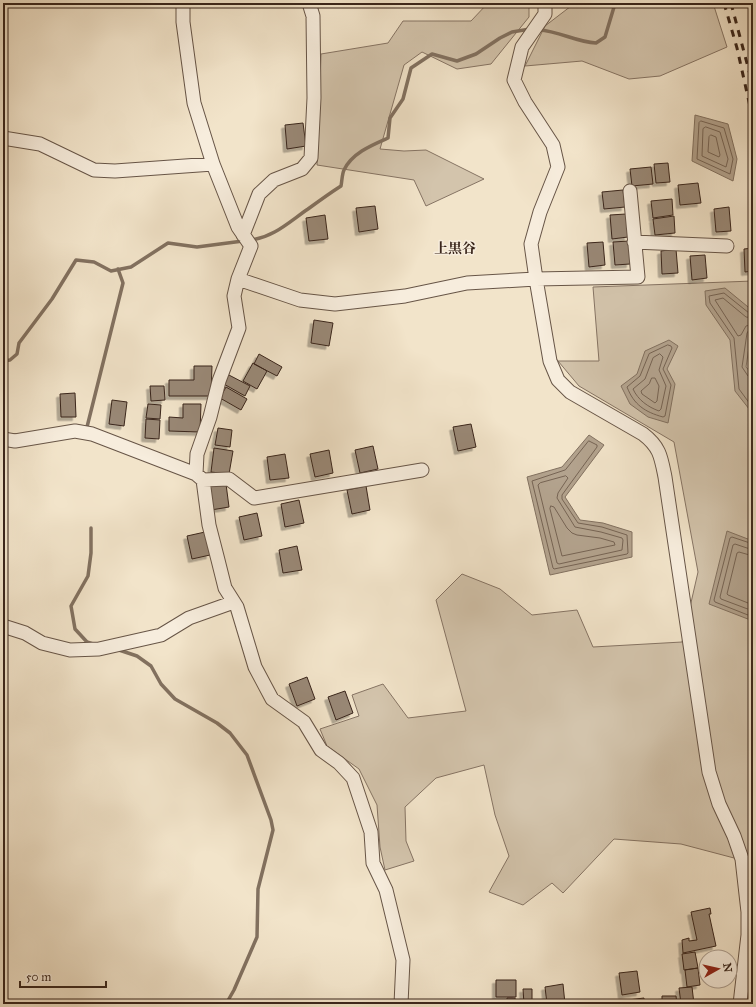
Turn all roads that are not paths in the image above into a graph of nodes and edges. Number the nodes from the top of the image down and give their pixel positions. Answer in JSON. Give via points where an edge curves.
{"nodes":[{"id":1,"x":183,"y":3,"type":"edge"},
{"id":2,"x":309,"y":3,"type":"edge"},
{"id":3,"x":545,"y":3,"type":"edge"},
{"id":4,"x":3,"y":138,"type":"edge"},
{"id":5,"x":213,"y":164,"type":"junction"},
{"id":6,"x":630,"y":191,"type":"dead end"},
{"id":7,"x":243,"y":235,"type":"junction"},
{"id":8,"x":634,"y":242,"type":"junction"},
{"id":9,"x":727,"y":246,"type":"dead end"},
{"id":10,"x":238,"y":279,"type":"junction"},
{"id":11,"x":536,"y":279,"type":"junction"},
{"id":12,"x":3,"y":439,"type":"edge"},
{"id":13,"x":422,"y":470,"type":"dead end"},
{"id":14,"x":199,"y":477,"type":"junction"},
{"id":15,"x":234,"y":602,"type":"junction"},
{"id":16,"x":3,"y":626,"type":"edge"},
{"id":17,"x":401,"y":1004,"type":"edge"},
{"id":18,"x":740,"y":1004,"type":"edge"}],
"edges":[{"from":1,"to":5,"type":"street","via":[[183,22],[194,103]]},
{"from":2,"to":7,"type":"street","via":[[313,16],[314,98],[311,158],[302,170],[274,180],[258,194]]},
{"from":3,"to":11,"type":"street","via":[[545,14],[522,47],[514,80],[553,145],[558,168],[540,212],[531,244]]},
{"from":4,"to":5,"type":"street","via":[[40,144],[94,170],[115,171]]},
{"from":5,"to":7,"type":"street"},
{"from":6,"to":8,"type":"street"},
{"from":7,"to":10,"type":"street","via":[[251,246]]},
{"from":8,"to":9,"type":"street"},
{"from":8,"to":11,"type":"street","via":[[638,277]]},
{"from":10,"to":11,"type":"street","via":[[300,300],[335,304],[405,296],[467,283]]},
{"from":10,"to":14,"type":"street","via":[[234,296],[239,328],[219,381],[197,454]]},
{"from":11,"to":18,"type":"street","via":[[550,361],[558,380],[570,392],[643,434],[653,442],[660,455],[709,772],[742,859],[748,935]]},
{"from":12,"to":14,"type":"street","via":[[15,441],[75,431],[92,434]]},
{"from":13,"to":14,"type":"street","via":[[254,498],[229,479]]},
{"from":14,"to":15,"type":"street","via":[[225,588]]},
{"from":15,"to":16,"type":"street","via":[[189,618],[161,634],[99,649],[70,650],[42,643],[25,633]]},
{"from":15,"to":17,"type":"street","via":[[255,667],[272,699],[304,722],[321,750],[339,763],[353,778],[371,832],[373,863],[386,890],[404,960]]}]}
